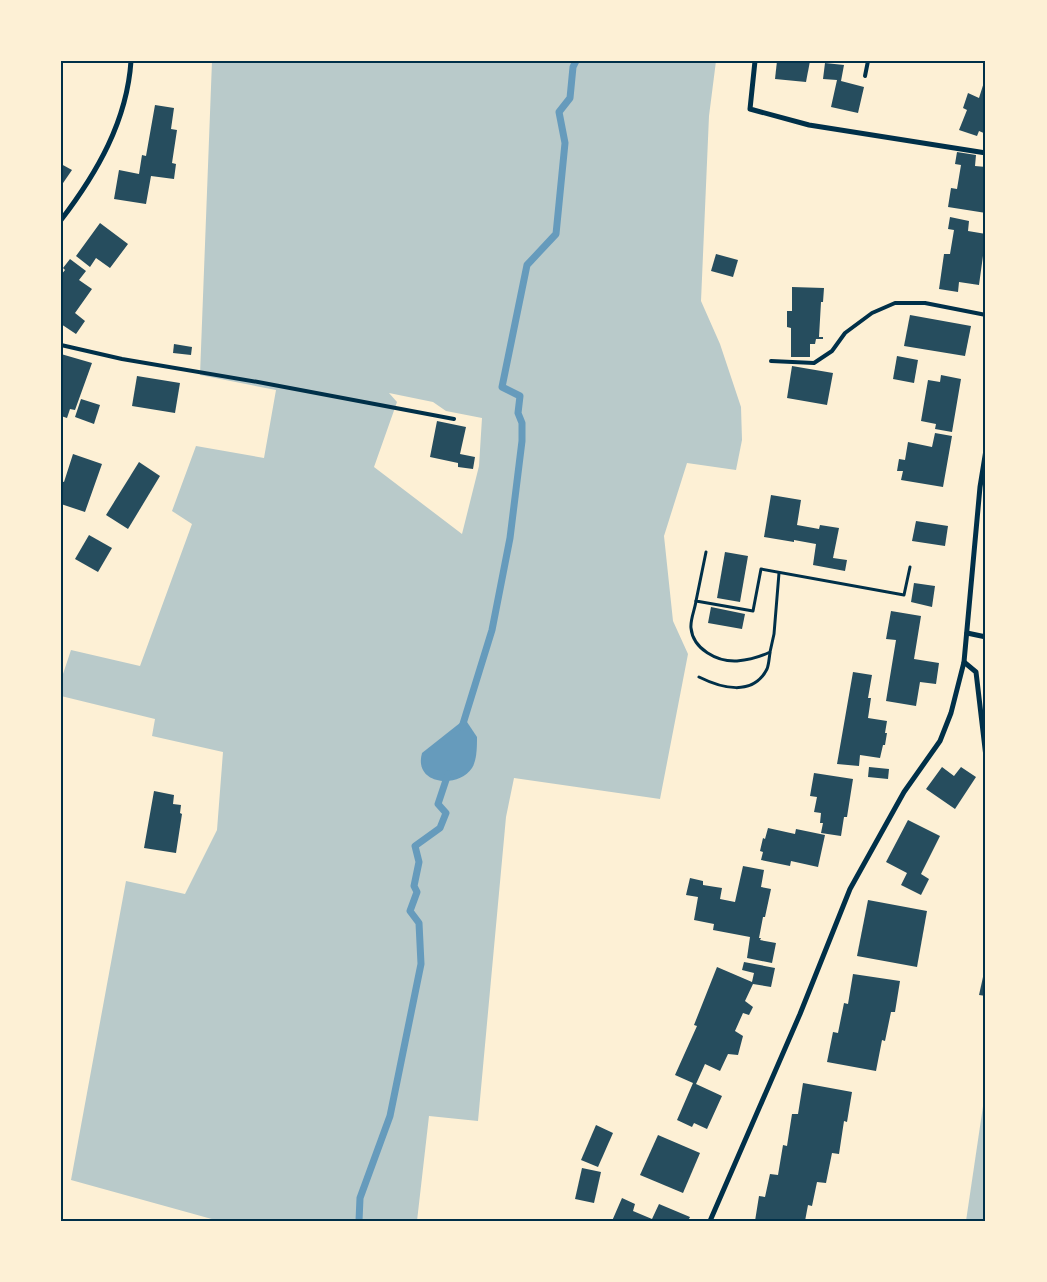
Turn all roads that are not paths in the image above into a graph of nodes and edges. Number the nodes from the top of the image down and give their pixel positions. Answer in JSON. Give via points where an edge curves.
{"nodes":[{"id":1,"x":131,"y":61,"type":"edge"},
{"id":2,"x":754,"y":61,"type":"edge"},
{"id":3,"x":868,"y":61,"type":"edge"},
{"id":4,"x":865,"y":76,"type":"dead end"},
{"id":5,"x":986,"y":153,"type":"edge"},
{"id":6,"x":62,"y":216,"type":"edge"},
{"id":7,"x":986,"y":316,"type":"edge"},
{"id":8,"x":61,"y":344,"type":"edge"},
{"id":9,"x":771,"y":361,"type":"dead end"},
{"id":10,"x":454,"y":419,"type":"dead end"},
{"id":11,"x":986,"y":450,"type":"edge"},
{"id":12,"x":967,"y":633,"type":"junction"},
{"id":13,"x":986,"y":637,"type":"edge"},
{"id":14,"x":964,"y":662,"type":"junction"},
{"id":15,"x":986,"y":757,"type":"edge"},
{"id":16,"x":710,"y":1221,"type":"edge"}],
"edges":[{"from":1,"to":6,"type":"street","via":[[129,83],[112,138],[96,168]]},
{"from":2,"to":5,"type":"street","via":[[750,109],[809,125]]},
{"from":3,"to":4,"type":"lane"},
{"from":7,"to":9,"type":"lane","via":[[925,303],[895,303],[872,313],[845,333],[832,351],[814,363]]},
{"from":8,"to":10,"type":"lane","via":[[122,359]]},
{"from":11,"to":12,"type":"street"},
{"from":12,"to":13,"type":"street"},
{"from":12,"to":14,"type":"street"},
{"from":14,"to":15,"type":"street","via":[[976,672]]},
{"from":14,"to":16,"type":"street","via":[[958,691],[940,741],[904,792],[850,889]]}]}
